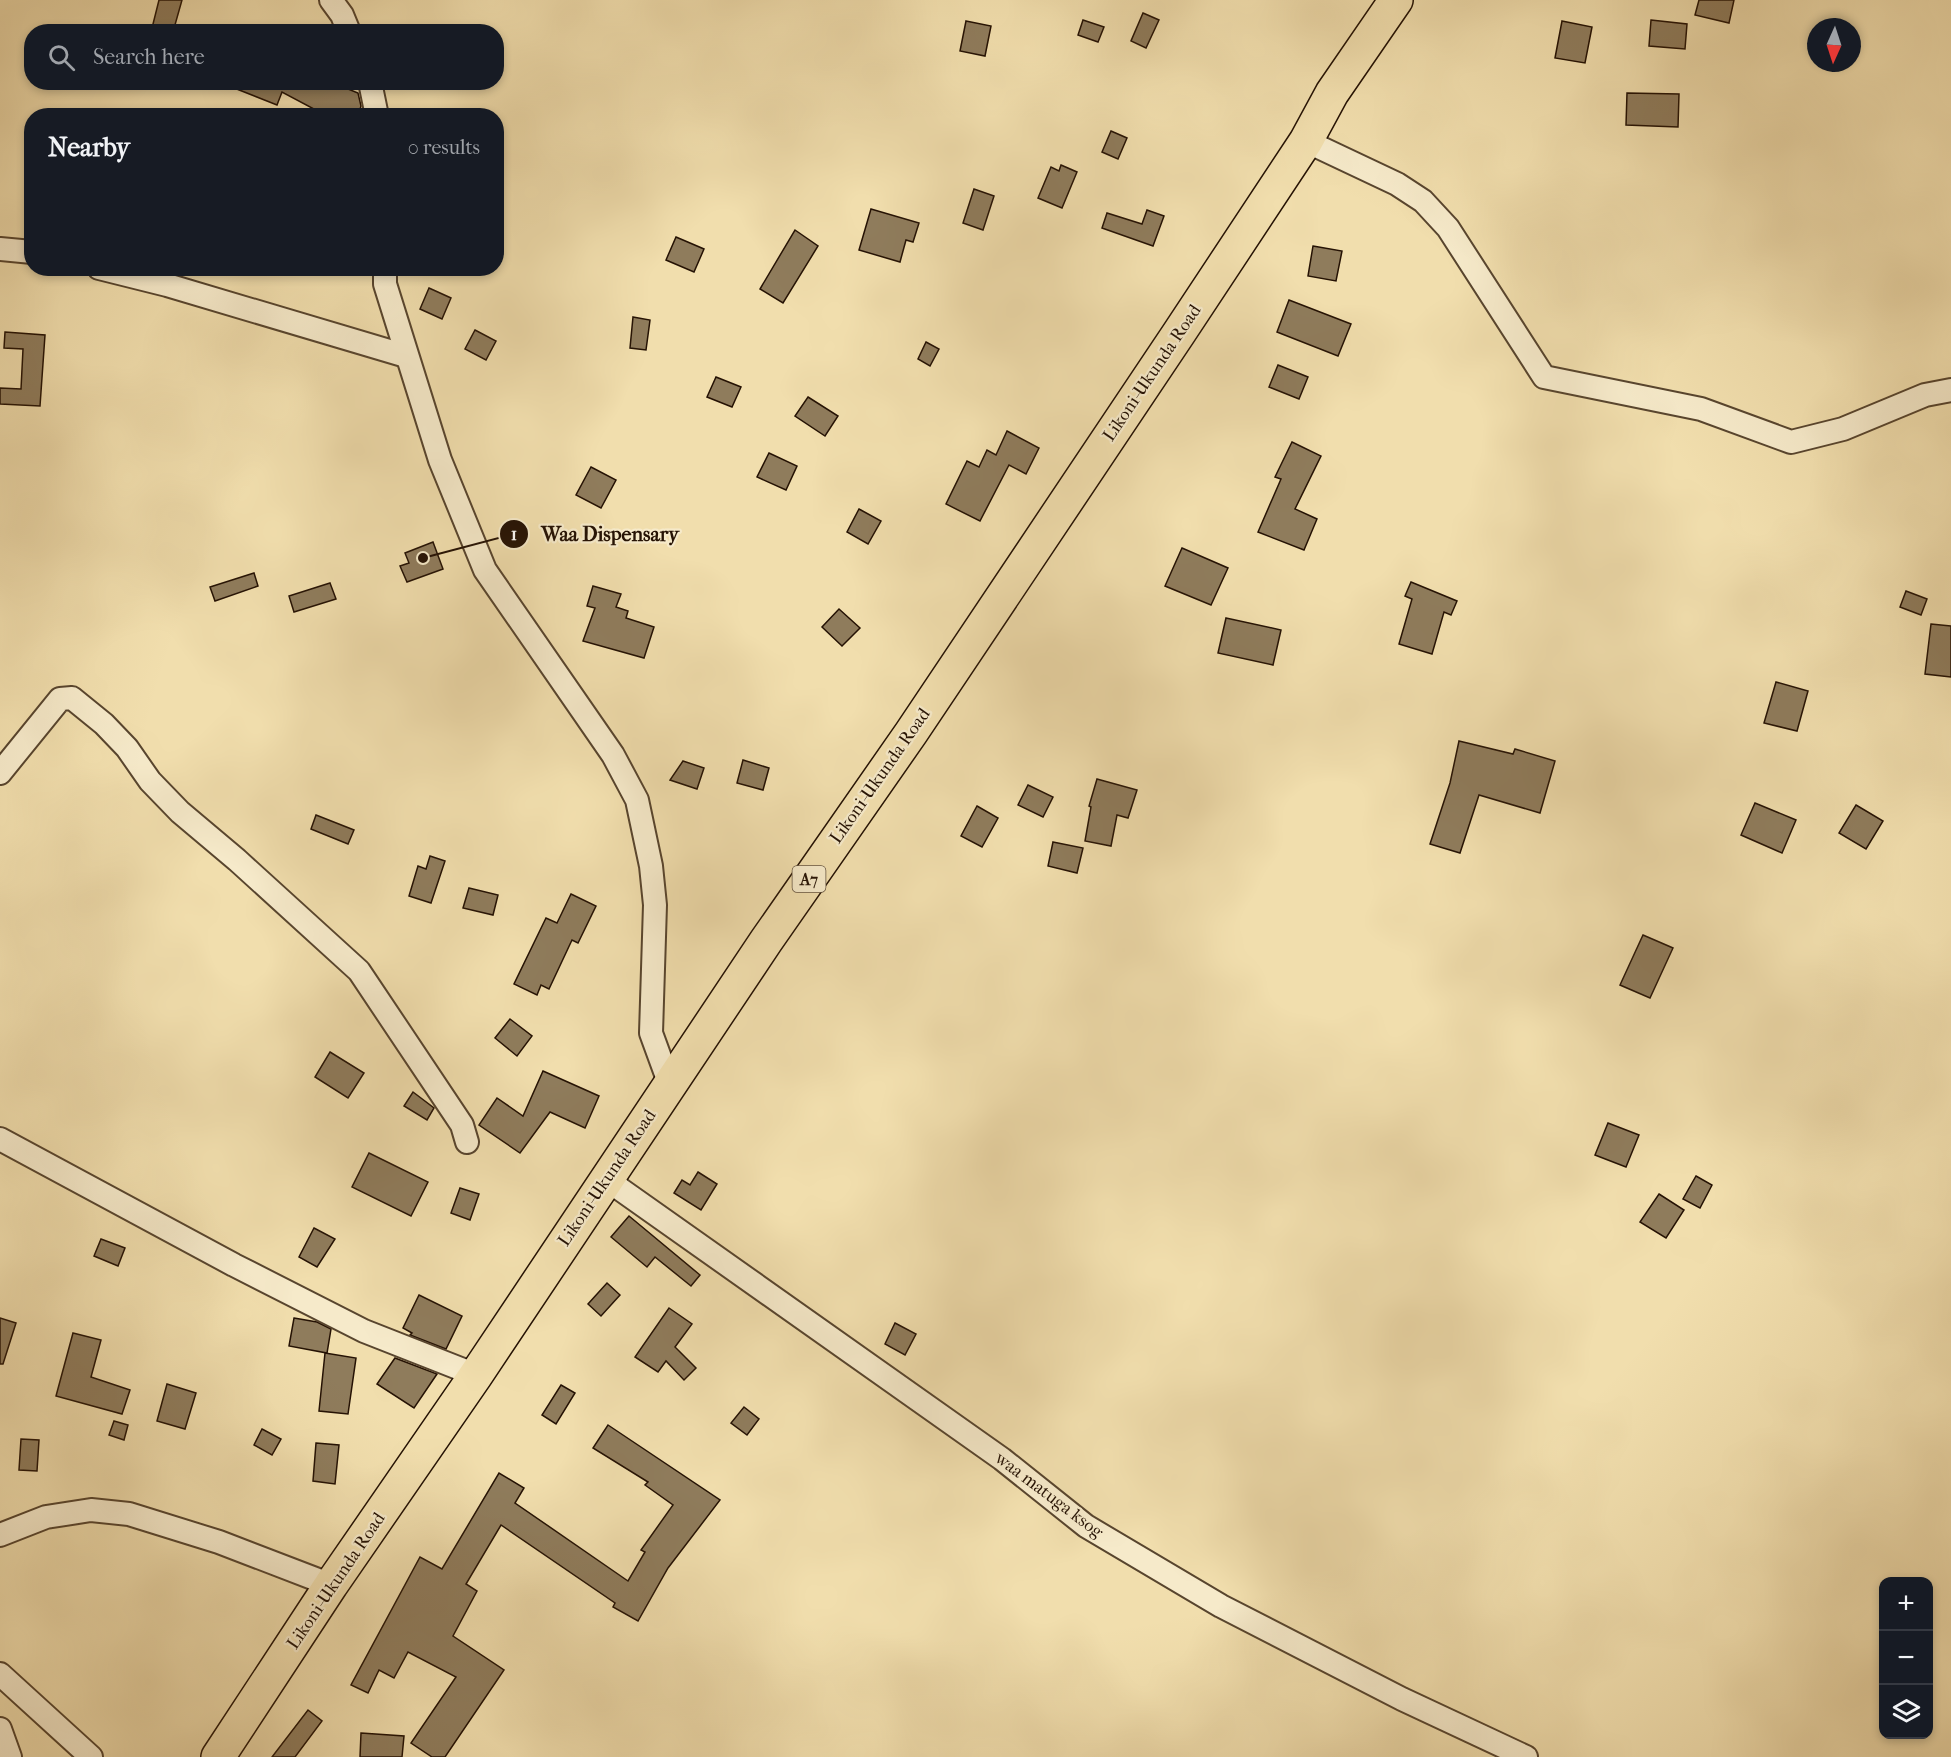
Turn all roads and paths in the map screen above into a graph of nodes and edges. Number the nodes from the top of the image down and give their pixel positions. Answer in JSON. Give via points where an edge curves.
{"nodes":[{"id":1,"x":331,"y":0,"type":"edge"},
{"id":2,"x":1396,"y":0,"type":"edge"},
{"id":3,"x":345,"y":24,"type":"edge"},
{"id":4,"x":372,"y":90,"type":"edge"},
{"id":5,"x":375,"y":108,"type":"edge"},
{"id":6,"x":1305,"y":141,"type":"junction"},
{"id":7,"x":0,"y":249,"type":"edge"},
{"id":8,"x":24,"y":251,"type":"edge"},
{"id":9,"x":131,"y":276,"type":"edge"},
{"id":10,"x":385,"y":276,"type":"edge"},
{"id":11,"x":406,"y":356,"type":"junction"},
{"id":12,"x":1951,"y":390,"type":"edge"},
{"id":13,"x":0,"y":773,"type":"edge"},
{"id":14,"x":670,"y":1085,"type":"junction"},
{"id":15,"x":0,"y":1139,"type":"edge"},
{"id":16,"x":467,"y":1142,"type":"dead end"},
{"id":17,"x":608,"y":1176,"type":"junction"},
{"id":18,"x":476,"y":1375,"type":"junction"},
{"id":19,"x":0,"y":1534,"type":"edge"},
{"id":20,"x":331,"y":1585,"type":"junction"},
{"id":21,"x":0,"y":1674,"type":"edge"},
{"id":22,"x":0,"y":1729,"type":"edge"},
{"id":23,"x":10,"y":1757,"type":"edge"},
{"id":24,"x":91,"y":1757,"type":"edge"},
{"id":25,"x":218,"y":1757,"type":"edge"},
{"id":26,"x":1526,"y":1757,"type":"edge"}],
"edges":[{"from":1,"to":3,"type":"street"},
{"from":2,"to":6,"type":"highway","name":"Likoni-Ukunda Road","number":"A7","via":[[1332,93]]},
{"from":4,"to":5,"type":"street"},
{"from":6,"to":12,"type":"street","via":[[1397,184],[1423,201],[1448,228],[1544,377],[1701,409],[1791,442],[1843,429],[1925,395]]},
{"from":6,"to":14,"type":"highway","name":"Likoni-Ukunda Road","number":"A7","via":[[911,733]]},
{"from":7,"to":8,"type":"street"},
{"from":9,"to":11,"type":"street"},
{"from":10,"to":11,"type":"street"},
{"from":11,"to":14,"type":"street","via":[[440,460],[484,570],[613,756],[637,800],[655,905],[651,1033]]},
{"from":13,"to":16,"type":"street","via":[[60,699],[72,698],[127,748],[150,781],[180,812],[359,971],[462,1125]]},
{"from":14,"to":17,"type":"highway","name":"Likoni-Ukunda Road","number":"A7"},
{"from":15,"to":18,"type":"street","via":[[364,1331]]},
{"from":17,"to":18,"type":"highway","name":"Likoni-Ukunda Road","number":"A7"},
{"from":17,"to":26,"type":"street","name":"waa matuga ksog","via":[[620,1189],[1002,1459],[1086,1526],[1221,1606],[1402,1699]]},
{"from":18,"to":20,"type":"highway","name":"Likoni-Ukunda Road","number":"A7"},
{"from":19,"to":20,"type":"street","via":[[46,1517],[91,1510],[129,1514],[219,1542]]},
{"from":20,"to":25,"type":"highway","name":"Likoni-Ukunda Road","number":"A7"},
{"from":21,"to":24,"type":"street"},
{"from":22,"to":23,"type":"street"}]}
